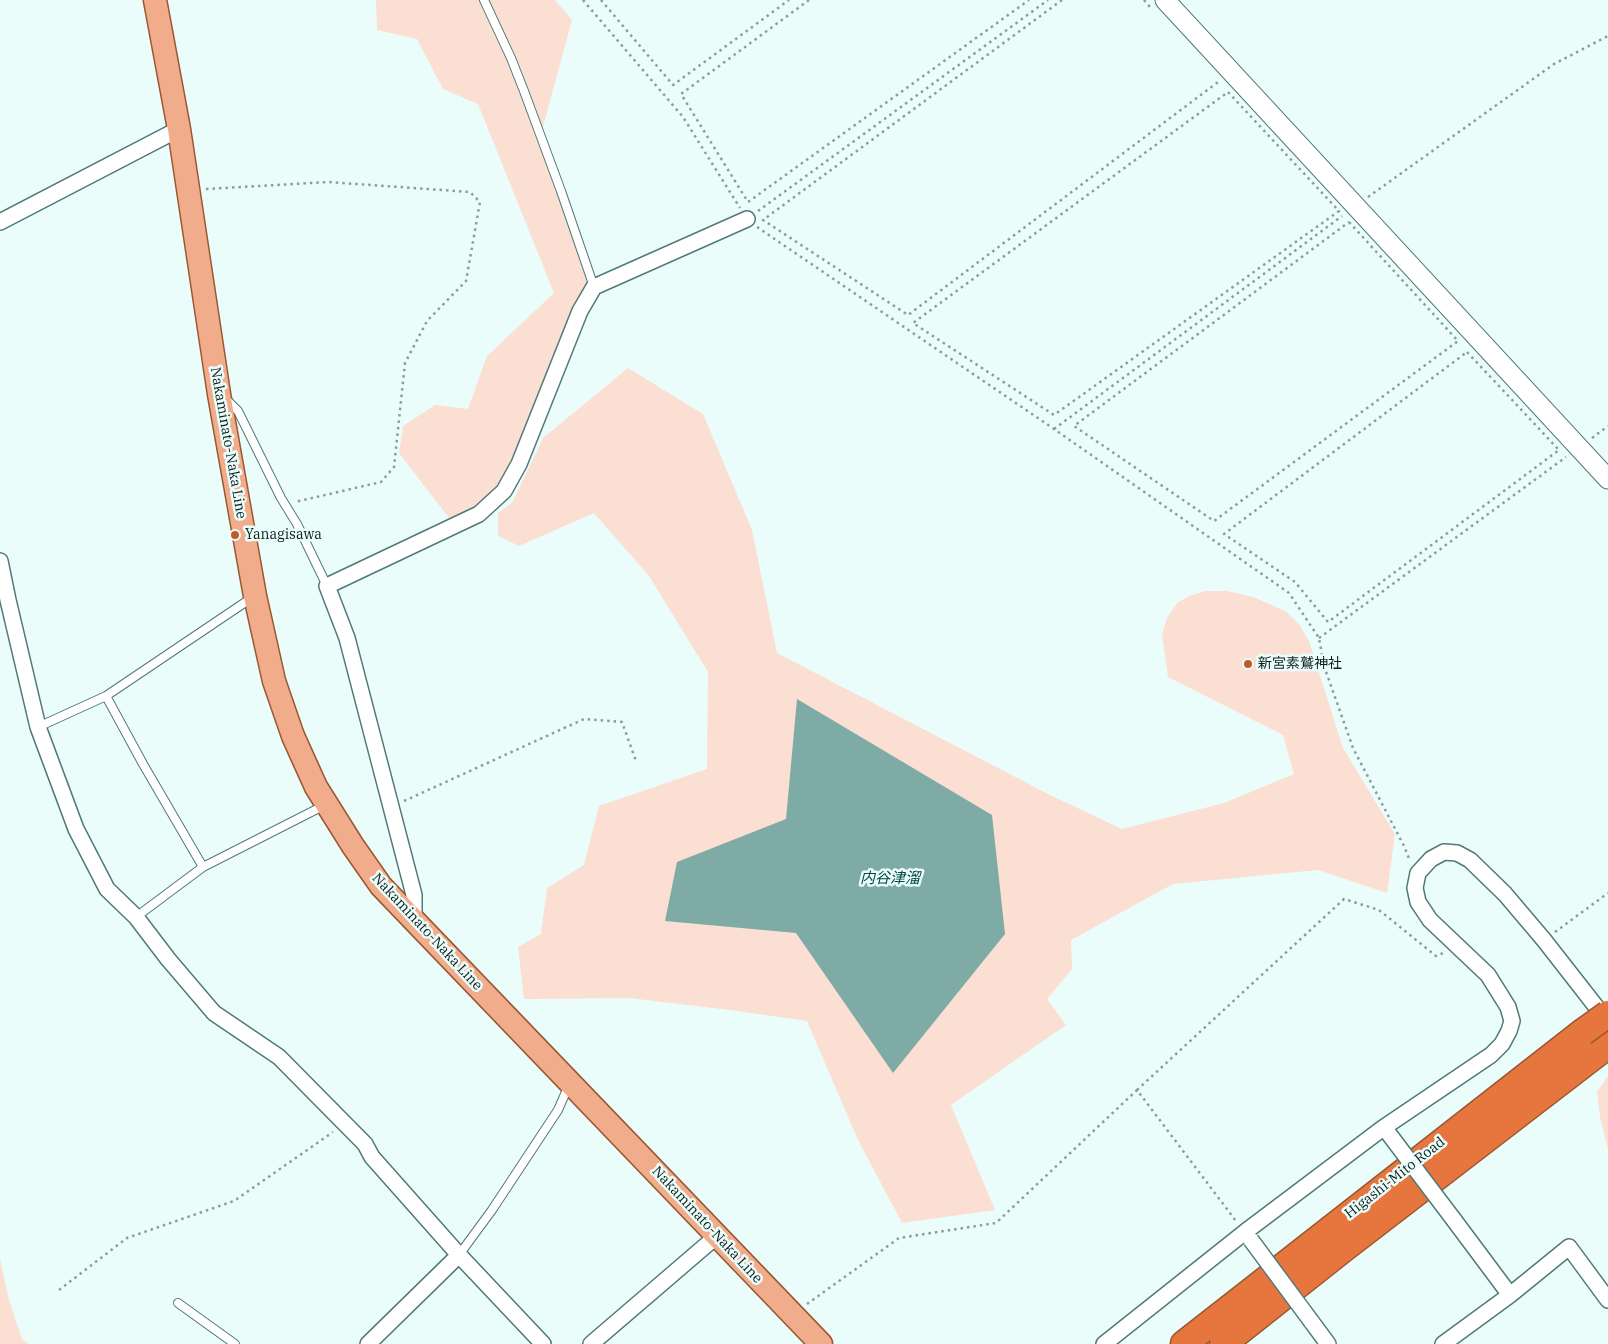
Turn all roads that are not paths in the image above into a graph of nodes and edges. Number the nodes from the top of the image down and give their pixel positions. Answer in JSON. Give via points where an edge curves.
{"nodes":[{"id":1,"x":155,"y":0,"type":"edge"},
{"id":2,"x":484,"y":0,"type":"edge"},
{"id":3,"x":1165,"y":0,"type":"edge"},
{"id":4,"x":179,"y":129,"type":"junction"},
{"id":5,"x":747,"y":219,"type":"road end"},
{"id":6,"x":0,"y":222,"type":"edge"},
{"id":7,"x":594,"y":287,"type":"junction"},
{"id":8,"x":219,"y":394,"type":"junction"},
{"id":9,"x":1608,"y":479,"type":"edge"},
{"id":10,"x":0,"y":561,"type":"edge"},
{"id":11,"x":327,"y":586,"type":"junction"},
{"id":12,"x":255,"y":596,"type":"junction"},
{"id":13,"x":106,"y":696,"type":"junction"},
{"id":14,"x":38,"y":727,"type":"junction"},
{"id":15,"x":327,"y":804,"type":"junction"},
{"id":16,"x":203,"y":867,"type":"junction"},
{"id":17,"x":136,"y":917,"type":"junction"},
{"id":18,"x":414,"y":922,"type":"junction"},
{"id":19,"x":1608,"y":1014,"type":"edge"},
{"id":20,"x":1608,"y":1022,"type":"edge"},
{"id":21,"x":1597,"y":1043,"type":"edge"},
{"id":22,"x":570,"y":1082,"type":"junction"},
{"id":23,"x":1386,"y":1131,"type":"junction"},
{"id":24,"x":718,"y":1235,"type":"junction"},
{"id":25,"x":1248,"y":1236,"type":"junction"},
{"id":26,"x":459,"y":1255,"type":"junction"},
{"id":27,"x":1510,"y":1294,"type":"junction"},
{"id":28,"x":1608,"y":1300,"type":"edge"},
{"id":29,"x":178,"y":1303,"type":"dead end"},
{"id":30,"x":235,"y":1344,"type":"edge"},
{"id":31,"x":368,"y":1344,"type":"edge"},
{"id":32,"x":543,"y":1344,"type":"edge"},
{"id":33,"x":591,"y":1344,"type":"edge"},
{"id":34,"x":821,"y":1344,"type":"edge"},
{"id":35,"x":1104,"y":1344,"type":"edge"},
{"id":36,"x":1184,"y":1344,"type":"edge"},
{"id":37,"x":1223,"y":1344,"type":"edge"},
{"id":38,"x":1328,"y":1344,"type":"edge"},
{"id":39,"x":1443,"y":1344,"type":"edge"}],
"edges":[{"from":1,"to":4,"type":"main road","name":"Nakaminato-Naka Line"},
{"from":2,"to":7,"type":"lane","via":[[511,58]]},
{"from":3,"to":9,"type":"street","via":[[1347,208]]},
{"from":4,"to":6,"type":"street"},
{"from":4,"to":8,"type":"main road","name":"Nakaminato-Naka Line"},
{"from":5,"to":7,"type":"street"},
{"from":7,"to":11,"type":"street","via":[[580,312],[519,464],[504,491],[479,514]]},
{"from":8,"to":11,"type":"lane","via":[[238,411]]},
{"from":8,"to":12,"type":"main road","name":"Nakaminato-Naka Line"},
{"from":10,"to":14,"type":"street"},
{"from":11,"to":18,"type":"street","via":[[347,638],[391,807],[414,896]]},
{"from":12,"to":13,"type":"lane"},
{"from":12,"to":15,"type":"main road","name":"Nakaminato-Naka Line","via":[[274,681],[316,787]]},
{"from":13,"to":14,"type":"lane"},
{"from":13,"to":16,"type":"lane"},
{"from":14,"to":17,"type":"street","via":[[76,829],[107,889]]},
{"from":15,"to":16,"type":"lane"},
{"from":15,"to":18,"type":"main road","name":"Nakaminato-Naka Line","via":[[382,886]]},
{"from":16,"to":17,"type":"lane"},
{"from":17,"to":26,"type":"street","via":[[214,1013],[279,1057],[365,1144]]},
{"from":18,"to":22,"type":"main road","name":"Nakaminato-Naka Line"},
{"from":19,"to":21,"type":"highway","name":"Higashi-Mito Road","bridge":true},
{"from":20,"to":23,"type":"street","via":[[1505,894],[1470,860],[1457,853],[1444,852],[1418,872],[1414,888],[1418,902],[1430,920],[1488,975],[1508,1006],[1512,1021],[1502,1044],[1492,1055]]},
{"from":21,"to":36,"type":"highway","name":"Higashi-Mito Road","via":[[1323,1234]]},
{"from":21,"to":37,"type":"highway","name":"Higashi-Mito Road"},
{"from":22,"to":24,"type":"main road","name":"Nakaminato-Naka Line"},
{"from":22,"to":26,"type":"lane","via":[[552,1118]]},
{"from":23,"to":25,"type":"street"},
{"from":23,"to":27,"type":"street","bridge":true},
{"from":24,"to":33,"type":"street"},
{"from":24,"to":34,"type":"main road","name":"Nakaminato-Naka Line"},
{"from":25,"to":35,"type":"street"},
{"from":25,"to":38,"type":"street","bridge":true},
{"from":26,"to":31,"type":"street"},
{"from":26,"to":32,"type":"street"},
{"from":27,"to":28,"type":"street","via":[[1569,1247]]},
{"from":27,"to":39,"type":"street"},
{"from":29,"to":30,"type":"lane"}]}
